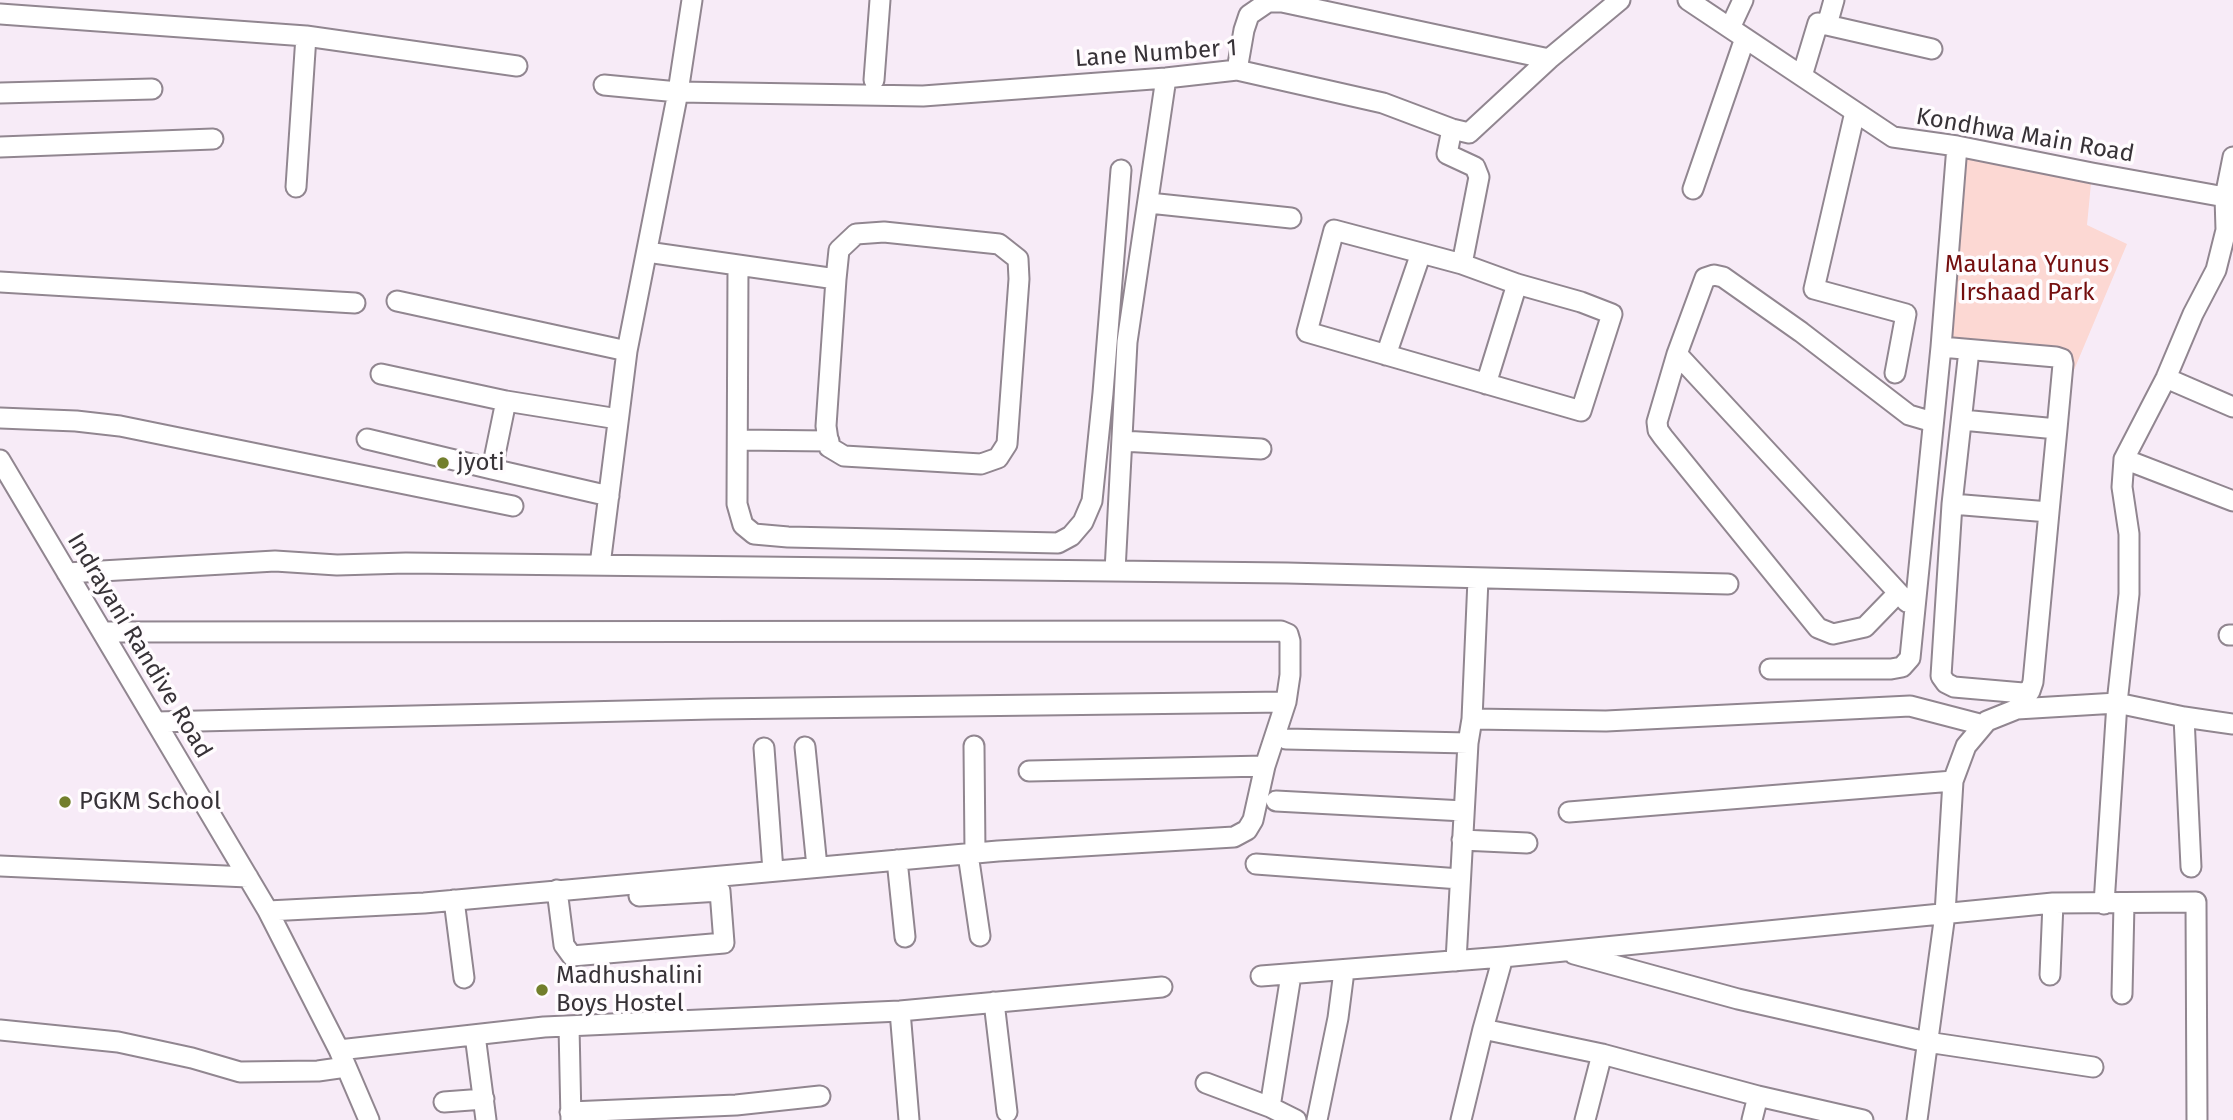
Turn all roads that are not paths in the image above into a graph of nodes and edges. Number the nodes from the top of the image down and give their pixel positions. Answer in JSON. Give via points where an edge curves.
{"nodes":[{"id":1,"x":691,"y":0,"type":"edge"},
{"id":2,"x":880,"y":0,"type":"edge"},
{"id":3,"x":1620,"y":0,"type":"edge"},
{"id":4,"x":1688,"y":0,"type":"edge"},
{"id":5,"x":1743,"y":0,"type":"edge"},
{"id":6,"x":1834,"y":0,"type":"edge"},
{"id":7,"x":0,"y":14,"type":"edge"},
{"id":8,"x":1828,"y":25,"type":"junction"},
{"id":9,"x":1737,"y":33,"type":"junction"},
{"id":10,"x":306,"y":36,"type":"junction"},
{"id":11,"x":1933,"y":49,"type":"dead end"},
{"id":12,"x":1549,"y":59,"type":"junction"},
{"id":13,"x":517,"y":66,"type":"dead end"},
{"id":14,"x":1237,"y":70,"type":"junction"},
{"id":15,"x":1802,"y":76,"type":"junction"},
{"id":16,"x":1166,"y":78,"type":"junction"},
{"id":17,"x":874,"y":80,"type":"dead end"},
{"id":18,"x":604,"y":85,"type":"dead end"},
{"id":19,"x":152,"y":89,"type":"dead end"},
{"id":20,"x":678,"y":92,"type":"junction"},
{"id":21,"x":0,"y":93,"type":"edge"},
{"id":22,"x":1855,"y":112,"type":"junction"},
{"id":23,"x":1452,"y":129,"type":"junction"},
{"id":24,"x":213,"y":139,"type":"dead end"},
{"id":25,"x":1958,"y":146,"type":"junction"},
{"id":26,"x":0,"y":147,"type":"edge"},
{"id":27,"x":2233,"y":157,"type":"edge"},
{"id":28,"x":1121,"y":170,"type":"dead end"},
{"id":29,"x":296,"y":187,"type":"dead end"},
{"id":30,"x":1693,"y":190,"type":"dead end"},
{"id":31,"x":2229,"y":197,"type":"edge"},
{"id":32,"x":1149,"y":203,"type":"junction"},
{"id":33,"x":1291,"y":218,"type":"dead end"},
{"id":34,"x":647,"y":252,"type":"junction"},
{"id":35,"x":1420,"y":253,"type":"junction"},
{"id":36,"x":1462,"y":264,"type":"junction"},
{"id":37,"x":738,"y":265,"type":"junction"},
{"id":38,"x":836,"y":279,"type":"junction"},
{"id":39,"x":0,"y":282,"type":"edge"},
{"id":40,"x":1517,"y":284,"type":"junction"},
{"id":41,"x":397,"y":301,"type":"dead end"},
{"id":42,"x":355,"y":303,"type":"dead end"},
{"id":43,"x":1941,"y":348,"type":"junction"},
{"id":44,"x":1969,"y":350,"type":"junction"},
{"id":45,"x":626,"y":351,"type":"junction"},
{"id":46,"x":1677,"y":354,"type":"junction"},
{"id":47,"x":1386,"y":355,"type":"junction"},
{"id":48,"x":1895,"y":373,"type":"dead end"},
{"id":49,"x":381,"y":374,"type":"dead end"},
{"id":50,"x":2165,"y":378,"type":"junction"},
{"id":51,"x":1486,"y":384,"type":"junction"},
{"id":52,"x":506,"y":401,"type":"junction"},
{"id":53,"x":2233,"y":407,"type":"edge"},
{"id":54,"x":0,"y":418,"type":"edge"},
{"id":55,"x":618,"y":419,"type":"junction"},
{"id":56,"x":1962,"y":420,"type":"junction"},
{"id":57,"x":1933,"y":422,"type":"junction"},
{"id":58,"x":2057,"y":429,"type":"junction"},
{"id":59,"x":366,"y":439,"type":"dead end"},
{"id":60,"x":738,"y":440,"type":"junction"},
{"id":61,"x":829,"y":441,"type":"junction"},
{"id":62,"x":1122,"y":442,"type":"junction"},
{"id":63,"x":1261,"y":449,"type":"dead end"},
{"id":64,"x":2124,"y":459,"type":"junction"},
{"id":65,"x":0,"y":460,"type":"edge"},
{"id":66,"x":492,"y":469,"type":"junction"},
{"id":67,"x":609,"y":496,"type":"junction"},
{"id":68,"x":2233,"y":502,"type":"edge"},
{"id":69,"x":1952,"y":504,"type":"junction"},
{"id":70,"x":513,"y":506,"type":"dead end"},
{"id":71,"x":2049,"y":512,"type":"junction"},
{"id":72,"x":600,"y":565,"type":"junction"},
{"id":73,"x":1115,"y":571,"type":"junction"},
{"id":74,"x":67,"y":573,"type":"junction"},
{"id":75,"x":1478,"y":579,"type":"junction"},
{"id":76,"x":1728,"y":584,"type":"dead end"},
{"id":77,"x":1898,"y":594,"type":"junction"},
{"id":78,"x":1915,"y":609,"type":"junction"},
{"id":79,"x":104,"y":632,"type":"junction"},
{"id":80,"x":1770,"y":669,"type":"dead end"},
{"id":81,"x":1286,"y":702,"type":"junction"},
{"id":82,"x":2117,"y":703,"type":"junction"},
{"id":83,"x":2184,"y":717,"type":"junction"},
{"id":84,"x":1472,"y":719,"type":"junction"},
{"id":85,"x":156,"y":722,"type":"junction"},
{"id":86,"x":2233,"y":724,"type":"edge"},
{"id":87,"x":1983,"y":725,"type":"junction"},
{"id":88,"x":1286,"y":739,"type":"dead end"},
{"id":89,"x":1468,"y":743,"type":"junction"},
{"id":90,"x":974,"y":746,"type":"dead end"},
{"id":91,"x":805,"y":747,"type":"dead end"},
{"id":92,"x":764,"y":748,"type":"dead end"},
{"id":93,"x":1265,"y":766,"type":"junction"},
{"id":94,"x":1029,"y":771,"type":"dead end"},
{"id":95,"x":1953,"y":781,"type":"junction"},
{"id":96,"x":1276,"y":802,"type":"dead end"},
{"id":97,"x":1464,"y":811,"type":"junction"},
{"id":98,"x":1569,"y":812,"type":"dead end"},
{"id":99,"x":1462,"y":841,"type":"junction"},
{"id":100,"x":1527,"y":843,"type":"dead end"},
{"id":101,"x":972,"y":853,"type":"junction"},
{"id":102,"x":897,"y":860,"type":"junction"},
{"id":103,"x":1256,"y":864,"type":"dead end"},
{"id":104,"x":0,"y":866,"type":"edge"},
{"id":105,"x":817,"y":867,"type":"junction"},
{"id":106,"x":2191,"y":867,"type":"dead end"},
{"id":107,"x":773,"y":871,"type":"junction"},
{"id":108,"x":248,"y":877,"type":"junction"},
{"id":109,"x":1460,"y":879,"type":"junction"},
{"id":110,"x":557,"y":890,"type":"junction"},
{"id":111,"x":639,"y":896,"type":"dead end"},
{"id":112,"x":454,"y":900,"type":"junction"},
{"id":113,"x":2053,"y":903,"type":"junction"},
{"id":114,"x":2104,"y":904,"type":"junction"},
{"id":115,"x":2124,"y":904,"type":"junction"},
{"id":116,"x":268,"y":911,"type":"junction"},
{"id":117,"x":1945,"y":914,"type":"junction"},
{"id":118,"x":980,"y":936,"type":"dead end"},
{"id":119,"x":905,"y":937,"type":"dead end"},
{"id":120,"x":1562,"y":951,"type":"junction"},
{"id":121,"x":1503,"y":957,"type":"junction"},
{"id":122,"x":1456,"y":961,"type":"junction"},
{"id":123,"x":1344,"y":971,"type":"junction"},
{"id":124,"x":1291,"y":975,"type":"junction"},
{"id":125,"x":2050,"y":975,"type":"dead end"},
{"id":126,"x":1261,"y":976,"type":"dead end"},
{"id":127,"x":464,"y":978,"type":"dead end"},
{"id":128,"x":1162,"y":987,"type":"dead end"},
{"id":129,"x":2122,"y":994,"type":"dead end"},
{"id":130,"x":994,"y":1002,"type":"junction"},
{"id":131,"x":900,"y":1011,"type":"junction"},
{"id":132,"x":569,"y":1026,"type":"junction"},
{"id":133,"x":1483,"y":1028,"type":"junction"},
{"id":134,"x":0,"y":1030,"type":"edge"},
{"id":135,"x":475,"y":1035,"type":"junction"},
{"id":136,"x":1927,"y":1042,"type":"junction"},
{"id":137,"x":1602,"y":1054,"type":"junction"},
{"id":138,"x":342,"y":1059,"type":"junction"},
{"id":139,"x":2093,"y":1067,"type":"dead end"},
{"id":140,"x":1206,"y":1083,"type":"dead end"},
{"id":141,"x":820,"y":1096,"type":"dead end"},
{"id":142,"x":1758,"y":1096,"type":"junction"},
{"id":143,"x":484,"y":1099,"type":"junction"},
{"id":144,"x":444,"y":1102,"type":"dead end"},
{"id":145,"x":1270,"y":1107,"type":"junction"},
{"id":146,"x":1007,"y":1112,"type":"dead end"},
{"id":147,"x":736,"y":1113,"type":"edge"},
{"id":148,"x":570,"y":1116,"type":"edge"},
{"id":149,"x":369,"y":1120,"type":"edge"},
{"id":150,"x":486,"y":1120,"type":"edge"},
{"id":151,"x":909,"y":1120,"type":"edge"},
{"id":152,"x":1296,"y":1120,"type":"edge"},
{"id":153,"x":1317,"y":1120,"type":"edge"},
{"id":154,"x":1461,"y":1120,"type":"edge"},
{"id":155,"x":1584,"y":1120,"type":"edge"},
{"id":156,"x":1752,"y":1120,"type":"edge"},
{"id":157,"x":1863,"y":1120,"type":"edge"},
{"id":158,"x":1917,"y":1120,"type":"edge"},
{"id":159,"x":2197,"y":1120,"type":"edge"}],
"edges":[{"from":1,"to":20,"type":"street"},
{"from":2,"to":17,"type":"street"},
{"from":3,"to":12,"type":"street"},
{"from":4,"to":9,"type":"street","name":"Kondhwa Main Road"},
{"from":5,"to":9,"type":"street"},
{"from":6,"to":8,"type":"street"},
{"from":7,"to":10,"type":"street"},
{"from":8,"to":11,"type":"street"},
{"from":8,"to":15,"type":"street","via":[[1818,23]]},
{"from":9,"to":15,"type":"street","name":"Kondhwa Main Road"},
{"from":9,"to":30,"type":"street"},
{"from":10,"to":13,"type":"street"},
{"from":10,"to":29,"type":"street"},
{"from":12,"to":14,"type":"street","via":[[1268,2],[1249,15]]},
{"from":12,"to":23,"type":"street","via":[[1469,133]]},
{"from":14,"to":16,"type":"street","name":"Lane Number 1"},
{"from":14,"to":23,"type":"street","name":"Lane Number 1","via":[[1383,103]]},
{"from":15,"to":22,"type":"street","name":"Kondhwa Main Road"},
{"from":16,"to":20,"type":"street","name":"Lane Number 1","via":[[923,96]]},
{"from":16,"to":32,"type":"street"},
{"from":18,"to":20,"type":"street","name":"Lane Number 1"},
{"from":19,"to":21,"type":"street"},
{"from":20,"to":34,"type":"street"},
{"from":22,"to":25,"type":"street","name":"Kondhwa Main Road","via":[[1893,138]]},
{"from":22,"to":48,"type":"street","via":[[1814,289],[1906,314]]},
{"from":23,"to":36,"type":"street","via":[[1447,154],[1475,167],[1479,177]]},
{"from":24,"to":26,"type":"street"},
{"from":25,"to":31,"type":"street","name":"Kondhwa Main Road"},
{"from":25,"to":43,"type":"street"},
{"from":27,"to":31,"type":"street"},
{"from":28,"to":60,"type":"street","via":[[1092,501],[1072,536],[1058,543],[754,534],[743,525],[737,504]]},
{"from":31,"to":50,"type":"street","via":[[2216,270]]},
{"from":32,"to":33,"type":"street"},
{"from":32,"to":62,"type":"street","via":[[1127,342]]},
{"from":34,"to":37,"type":"street"},
{"from":34,"to":45,"type":"street"},
{"from":35,"to":36,"type":"street"},
{"from":35,"to":47,"type":"street"},
{"from":35,"to":47,"type":"street","via":[[1334,230],[1307,332]]},
{"from":36,"to":40,"type":"street"},
{"from":37,"to":38,"type":"street"},
{"from":37,"to":60,"type":"street"},
{"from":38,"to":61,"type":"street","via":[[826,426]]},
{"from":38,"to":61,"type":"street","via":[[839,250],[856,234],[884,232],[999,244],[1018,259],[1007,444],[998,458],[981,464],[844,456],[830,447]]},
{"from":39,"to":42,"type":"street"},
{"from":40,"to":51,"type":"street"},
{"from":40,"to":51,"type":"street","via":[[1612,314],[1581,411]]},
{"from":41,"to":45,"type":"street"},
{"from":43,"to":44,"type":"street"},
{"from":43,"to":57,"type":"street"},
{"from":44,"to":56,"type":"street"},
{"from":44,"to":58,"type":"street","via":[[2062,359]]},
{"from":45,"to":55,"type":"street"},
{"from":46,"to":57,"type":"street","via":[[1705,278],[1723,277],[1909,415]]},
{"from":46,"to":77,"type":"street"},
{"from":46,"to":77,"type":"street","via":[[1658,430],[1818,628],[1833,634],[1865,627]]},
{"from":47,"to":51,"type":"street"},
{"from":49,"to":52,"type":"street"},
{"from":50,"to":53,"type":"street"},
{"from":50,"to":64,"type":"street"},
{"from":52,"to":55,"type":"street"},
{"from":52,"to":66,"type":"street"},
{"from":54,"to":70,"type":"street","via":[[120,426]]},
{"from":55,"to":67,"type":"street"},
{"from":56,"to":58,"type":"street"},
{"from":56,"to":69,"type":"street"},
{"from":57,"to":78,"type":"street"},
{"from":58,"to":71,"type":"street"},
{"from":59,"to":66,"type":"street"},
{"from":60,"to":61,"type":"street"},
{"from":62,"to":63,"type":"street"},
{"from":62,"to":73,"type":"street"},
{"from":64,"to":68,"type":"street"},
{"from":64,"to":82,"type":"street","via":[[2129,594]]},
{"from":65,"to":74,"type":"street","name":"Indrayani Randive Road"},
{"from":66,"to":67,"type":"street"},
{"from":67,"to":72,"type":"street"},
{"from":69,"to":71,"type":"street"},
{"from":69,"to":71,"type":"street","via":[[1941,676],[1954,687],[2022,693],[2030,691],[2033,682]]},
{"from":72,"to":73,"type":"street"},
{"from":72,"to":74,"type":"street","via":[[275,561]]},
{"from":73,"to":75,"type":"street"},
{"from":74,"to":79,"type":"street","name":"Indrayani Randive Road"},
{"from":75,"to":76,"type":"street"},
{"from":75,"to":84,"type":"street"},
{"from":77,"to":78,"type":"street"},
{"from":78,"to":80,"type":"street","via":[[1910,658],[1902,667]]},
{"from":79,"to":81,"type":"street","via":[[1281,631],[1290,641]]},
{"from":79,"to":85,"type":"street","name":"Indrayani Randive Road"},
{"from":81,"to":85,"type":"street"},
{"from":81,"to":93,"type":"street"},
{"from":82,"to":83,"type":"street"},
{"from":82,"to":87,"type":"street","via":[[2017,709]]},
{"from":82,"to":114,"type":"street"},
{"from":83,"to":86,"type":"street"},
{"from":83,"to":106,"type":"street"},
{"from":84,"to":87,"type":"street","via":[[1606,721],[1910,706]]},
{"from":84,"to":89,"type":"street"},
{"from":85,"to":108,"type":"street","name":"Indrayani Randive Road"},
{"from":87,"to":95,"type":"street","via":[[1966,746]]},
{"from":88,"to":89,"type":"street"},
{"from":89,"to":97,"type":"street"},
{"from":90,"to":101,"type":"street"},
{"from":91,"to":105,"type":"street"},
{"from":92,"to":107,"type":"street"},
{"from":93,"to":94,"type":"street"},
{"from":93,"to":101,"type":"street","via":[[1253,820],[1234,837]]},
{"from":95,"to":98,"type":"street"},
{"from":95,"to":117,"type":"street"},
{"from":96,"to":97,"type":"street"},
{"from":97,"to":99,"type":"street"},
{"from":99,"to":100,"type":"street"},
{"from":99,"to":109,"type":"street"},
{"from":101,"to":102,"type":"street"},
{"from":101,"to":118,"type":"street"},
{"from":102,"to":105,"type":"street"},
{"from":102,"to":119,"type":"street"},
{"from":103,"to":109,"type":"street"},
{"from":104,"to":108,"type":"street"},
{"from":105,"to":107,"type":"street"},
{"from":107,"to":110,"type":"street"},
{"from":108,"to":116,"type":"street","name":"Indrayani Randive Road"},
{"from":109,"to":122,"type":"street"},
{"from":110,"to":111,"type":"street","via":[[564,945],[572,956],[724,943],[720,891]]},
{"from":110,"to":112,"type":"street"},
{"from":112,"to":116,"type":"street"},
{"from":112,"to":127,"type":"street"},
{"from":113,"to":114,"type":"street"},
{"from":113,"to":117,"type":"street"},
{"from":113,"to":125,"type":"street"},
{"from":114,"to":115,"type":"street"},
{"from":115,"to":129,"type":"street"},
{"from":115,"to":159,"type":"street","via":[[2196,902]]},
{"from":116,"to":138,"type":"street","name":"Indrayani Randive Road"},
{"from":117,"to":120,"type":"street"},
{"from":117,"to":136,"type":"street"},
{"from":120,"to":121,"type":"street"},
{"from":120,"to":136,"type":"street","via":[[1738,999]]},
{"from":121,"to":122,"type":"street"},
{"from":121,"to":133,"type":"street"},
{"from":122,"to":123,"type":"street"},
{"from":123,"to":124,"type":"street"},
{"from":123,"to":153,"type":"street"},
{"from":124,"to":126,"type":"street"},
{"from":124,"to":145,"type":"street"},
{"from":128,"to":130,"type":"street"},
{"from":130,"to":131,"type":"street"},
{"from":130,"to":146,"type":"street"},
{"from":131,"to":132,"type":"street"},
{"from":131,"to":151,"type":"street"},
{"from":132,"to":135,"type":"street"},
{"from":132,"to":148,"type":"street"},
{"from":133,"to":137,"type":"street"},
{"from":133,"to":154,"type":"street"},
{"from":134,"to":138,"type":"street","via":[[118,1042],[240,1072],[318,1071]]},
{"from":135,"to":138,"type":"street"},
{"from":135,"to":143,"type":"street"},
{"from":136,"to":139,"type":"street"},
{"from":136,"to":158,"type":"street"},
{"from":137,"to":142,"type":"street"},
{"from":137,"to":155,"type":"street"},
{"from":138,"to":149,"type":"street","name":"Indrayani Randive Road"},
{"from":140,"to":145,"type":"street"},
{"from":141,"to":147,"type":"street"},
{"from":142,"to":156,"type":"street"},
{"from":142,"to":157,"type":"street"},
{"from":143,"to":144,"type":"street"},
{"from":143,"to":150,"type":"street"},
{"from":145,"to":152,"type":"street"},
{"from":147,"to":148,"type":"street"}]}
